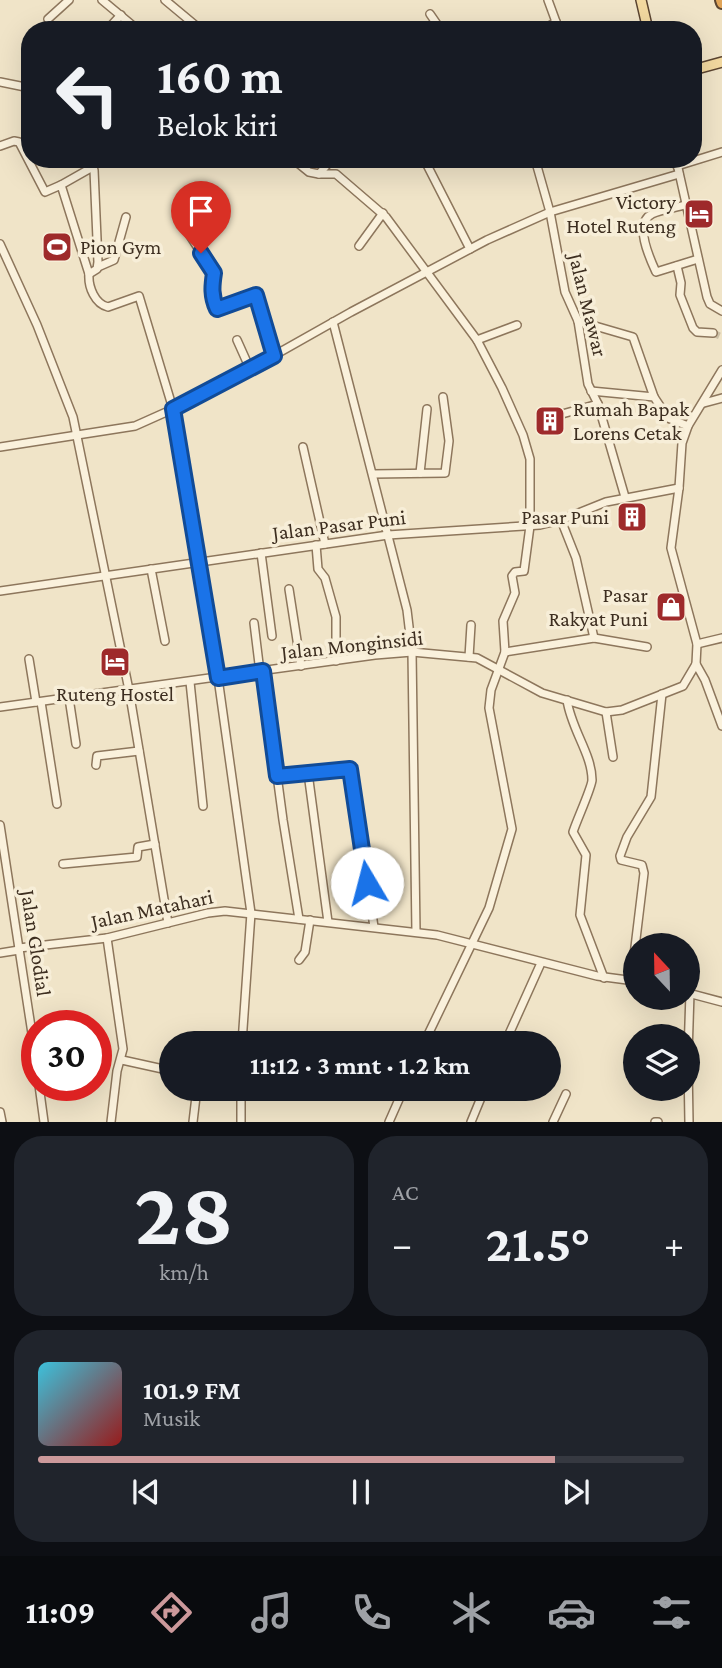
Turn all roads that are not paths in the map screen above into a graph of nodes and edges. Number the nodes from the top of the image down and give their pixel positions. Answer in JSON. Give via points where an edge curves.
{"nodes":[{"id":1,"x":69,"y":0,"type":"edge"},
{"id":2,"x":102,"y":0,"type":"edge"},
{"id":3,"x":165,"y":0,"type":"edge"},
{"id":4,"x":548,"y":0,"type":"edge"},
{"id":5,"x":641,"y":0,"type":"edge"},
{"id":6,"x":430,"y":14,"type":"dead end"},
{"id":7,"x":121,"y":15,"type":"junction"},
{"id":8,"x":48,"y":19,"type":"dead end"},
{"id":9,"x":115,"y":21,"type":"edge"},
{"id":10,"x":128,"y":21,"type":"edge"},
{"id":11,"x":190,"y":21,"type":"edge"},
{"id":12,"x":435,"y":21,"type":"edge"},
{"id":13,"x":555,"y":21,"type":"edge"},
{"id":14,"x":646,"y":21,"type":"edge"},
{"id":15,"x":722,"y":62,"type":"edge"},
{"id":16,"x":702,"y":68,"type":"edge"},
{"id":17,"x":0,"y":82,"type":"edge"},
{"id":18,"x":21,"y":86,"type":"edge"},
{"id":19,"x":0,"y":146,"type":"edge"},
{"id":20,"x":21,"y":146,"type":"edge"},
{"id":21,"x":722,"y":152,"type":"edge"},
{"id":22,"x":702,"y":158,"type":"edge"},
{"id":23,"x":33,"y":168,"type":"edge"},
{"id":24,"x":304,"y":168,"type":"edge"},
{"id":25,"x":324,"y":168,"type":"edge"},
{"id":26,"x":429,"y":168,"type":"edge"},
{"id":27,"x":538,"y":168,"type":"edge"},
{"id":28,"x":673,"y":168,"type":"edge"},
{"id":29,"x":677,"y":168,"type":"edge"},
{"id":30,"x":319,"y":174,"type":"junction"},
{"id":31,"x":61,"y":185,"type":"junction"},
{"id":32,"x":685,"y":205,"type":"junction"},
{"id":33,"x":550,"y":212,"type":"junction"},
{"id":34,"x":383,"y":214,"type":"junction"},
{"id":35,"x":126,"y":217,"type":"dead end"},
{"id":36,"x":189,"y":233,"type":"dead end"},
{"id":37,"x":0,"y":244,"type":"edge"},
{"id":38,"x":359,"y":246,"type":"dead end"},
{"id":39,"x":470,"y":249,"type":"junction"},
{"id":40,"x":698,"y":259,"type":"junction"},
{"id":41,"x":677,"y":266,"type":"junction"},
{"id":42,"x":98,"y":267,"type":"junction"},
{"id":43,"x":428,"y":272,"type":"junction"},
{"id":44,"x":89,"y":274,"type":"junction"},
{"id":45,"x":722,"y":311,"type":"edge"},
{"id":46,"x":579,"y":321,"type":"junction"},
{"id":47,"x":333,"y":322,"type":"junction"},
{"id":48,"x":517,"y":325,"type":"dead end"},
{"id":49,"x":713,"y":333,"type":"tunnel mouth"},
{"id":50,"x":237,"y":340,"type":"dead end"},
{"id":51,"x":477,"y":340,"type":"junction"},
{"id":52,"x":274,"y":356,"type":"junction"},
{"id":53,"x":250,"y":369,"type":"junction"},
{"id":54,"x":722,"y":370,"type":"edge"},
{"id":55,"x":714,"y":386,"type":"junction"},
{"id":56,"x":591,"y":391,"type":"junction"},
{"id":57,"x":443,"y":397,"type":"dead end"},
{"id":58,"x":654,"y":397,"type":"junction"},
{"id":59,"x":722,"y":398,"type":"edge"},
{"id":60,"x":598,"y":404,"type":"junction"},
{"id":61,"x":704,"y":404,"type":"junction"},
{"id":62,"x":173,"y":409,"type":"junction"},
{"id":63,"x":426,"y":409,"type":"dead end"},
{"id":64,"x":555,"y":416,"type":"dead end"},
{"id":65,"x":688,"y":426,"type":"junction"},
{"id":66,"x":77,"y":436,"type":"junction"},
{"id":67,"x":0,"y":447,"type":"edge"},
{"id":68,"x":303,"y":447,"type":"dead end"},
{"id":69,"x":420,"y":473,"type":"junction"},
{"id":70,"x":373,"y":474,"type":"junction"},
{"id":71,"x":679,"y":488,"type":"junction"},
{"id":72,"x":625,"y":497,"type":"junction"},
{"id":73,"x":561,"y":520,"type":"junction"},
{"id":74,"x":530,"y":526,"type":"junction"},
{"id":75,"x":388,"y":535,"type":"junction"},
{"id":76,"x":320,"y":544,"type":"junction"},
{"id":77,"x":261,"y":553,"type":"junction"},
{"id":78,"x":199,"y":562,"type":"junction"},
{"id":79,"x":151,"y":569,"type":"junction"},
{"id":80,"x":106,"y":576,"type":"junction"},
{"id":81,"x":289,"y":589,"type":"dead end"},
{"id":82,"x":0,"y":591,"type":"edge"},
{"id":83,"x":254,"y":622,"type":"dead end"},
{"id":84,"x":471,"y":625,"type":"dead end"},
{"id":85,"x":272,"y":636,"type":"dead end"},
{"id":86,"x":594,"y":638,"type":"junction"},
{"id":87,"x":722,"y":638,"type":"edge"},
{"id":88,"x":165,"y":641,"type":"dead end"},
{"id":89,"x":697,"y":644,"type":"junction"},
{"id":90,"x":647,"y":647,"type":"dead end"},
{"id":91,"x":412,"y":652,"type":"junction"},
{"id":92,"x":505,"y":652,"type":"junction"},
{"id":93,"x":469,"y":657,"type":"junction"},
{"id":94,"x":29,"y":659,"type":"dead end"},
{"id":95,"x":336,"y":661,"type":"junction"},
{"id":96,"x":696,"y":664,"type":"junction"},
{"id":97,"x":301,"y":666,"type":"junction"},
{"id":98,"x":500,"y":670,"type":"junction"},
{"id":99,"x":261,"y":671,"type":"junction"},
{"id":100,"x":218,"y":678,"type":"junction"},
{"id":101,"x":190,"y":682,"type":"junction"},
{"id":102,"x":129,"y":690,"type":"junction"},
{"id":103,"x":662,"y":694,"type":"junction"},
{"id":104,"x":68,"y":698,"type":"junction"},
{"id":105,"x":567,"y":700,"type":"junction"},
{"id":106,"x":39,"y":702,"type":"junction"},
{"id":107,"x":0,"y":707,"type":"edge"},
{"id":108,"x":719,"y":707,"type":"edge"},
{"id":109,"x":606,"y":712,"type":"junction"},
{"id":110,"x":722,"y":726,"type":"edge"},
{"id":111,"x":76,"y":744,"type":"dead end"},
{"id":112,"x":139,"y":751,"type":"junction"},
{"id":113,"x":613,"y":758,"type":"dead end"},
{"id":114,"x":96,"y":765,"type":"dead end"},
{"id":115,"x":308,"y":773,"type":"junction"},
{"id":116,"x":277,"y":776,"type":"junction"},
{"id":117,"x":57,"y":804,"type":"dead end"},
{"id":118,"x":203,"y":806,"type":"dead end"},
{"id":119,"x":0,"y":825,"type":"edge"},
{"id":120,"x":155,"y":844,"type":"junction"},
{"id":121,"x":63,"y":864,"type":"dead end"},
{"id":122,"x":251,"y":913,"type":"junction"},
{"id":123,"x":299,"y":919,"type":"junction"},
{"id":124,"x":310,"y":920,"type":"junction"},
{"id":125,"x":328,"y":922,"type":"junction"},
{"id":126,"x":168,"y":923,"type":"junction"},
{"id":127,"x":373,"y":927,"type":"junction"},
{"id":128,"x":416,"y":932,"type":"junction"},
{"id":129,"x":638,"y":933,"type":"edge"},
{"id":130,"x":107,"y":938,"type":"junction"},
{"id":131,"x":470,"y":945,"type":"junction"},
{"id":132,"x":19,"y":949,"type":"junction"},
{"id":133,"x":0,"y":953,"type":"edge"},
{"id":134,"x":299,"y":960,"type":"dead end"},
{"id":135,"x":541,"y":963,"type":"junction"},
{"id":136,"x":604,"y":978,"type":"junction"},
{"id":137,"x":623,"y":979,"type":"edge"},
{"id":138,"x":700,"y":996,"type":"edge"},
{"id":139,"x":722,"y":1002,"type":"edge"},
{"id":140,"x":28,"y":1010,"type":"edge"},
{"id":141,"x":243,"y":1031,"type":"edge"},
{"id":142,"x":430,"y":1031,"type":"edge"},
{"id":143,"x":510,"y":1031,"type":"edge"},
{"id":144,"x":122,"y":1060,"type":"junction"},
{"id":145,"x":159,"y":1068,"type":"edge"},
{"id":146,"x":566,"y":1094,"type":"dead end"},
{"id":147,"x":41,"y":1101,"type":"edge"},
{"id":148,"x":195,"y":1101,"type":"edge"},
{"id":149,"x":241,"y":1101,"type":"edge"},
{"id":150,"x":398,"y":1101,"type":"edge"},
{"id":151,"x":480,"y":1101,"type":"edge"},
{"id":152,"x":689,"y":1101,"type":"edge"},
{"id":153,"x":0,"y":1112,"type":"edge"},
{"id":154,"x":2,"y":1122,"type":"edge"},
{"id":155,"x":44,"y":1122,"type":"edge"},
{"id":156,"x":111,"y":1122,"type":"edge"},
{"id":157,"x":193,"y":1122,"type":"edge"},
{"id":158,"x":241,"y":1122,"type":"edge"},
{"id":159,"x":389,"y":1122,"type":"edge"},
{"id":160,"x":471,"y":1122,"type":"edge"},
{"id":161,"x":552,"y":1122,"type":"edge"},
{"id":162,"x":689,"y":1122,"type":"edge"}],
"edges":[{"from":1,"to":8,"type":"street"},
{"from":2,"to":7,"type":"street"},
{"from":3,"to":11,"type":"street"},
{"from":4,"to":13,"type":"street"},
{"from":5,"to":14,"type":"main road"},
{"from":6,"to":12,"type":"street"},
{"from":7,"to":9,"type":"street"},
{"from":7,"to":10,"type":"street"},
{"from":15,"to":16,"type":"main road"},
{"from":17,"to":18,"type":"street"},
{"from":19,"to":20,"type":"street","via":[[14,141]]},
{"from":21,"to":22,"type":"street"},
{"from":23,"to":31,"type":"street","via":[[45,192]]},
{"from":24,"to":30,"type":"street"},
{"from":25,"to":30,"type":"street"},
{"from":26,"to":39,"type":"street"},
{"from":27,"to":33,"type":"street","name":"Jalan Mawar"},
{"from":28,"to":33,"type":"street","via":[[633,187]]},
{"from":29,"to":32,"type":"street"},
{"from":30,"to":34,"type":"street","via":[[336,174]]},
{"from":31,"to":42,"type":"street","via":[[94,170]]},
{"from":31,"to":44,"type":"street"},
{"from":32,"to":40,"type":"street"},
{"from":32,"to":41,"type":"street","via":[[650,214],[643,230],[656,272]]},
{"from":33,"to":39,"type":"street"},
{"from":33,"to":46,"type":"street","name":"Jalan Mawar","via":[[565,292]]},
{"from":34,"to":38,"type":"street"},
{"from":34,"to":43,"type":"street"},
{"from":35,"to":42,"type":"street","via":[[114,260]]},
{"from":36,"to":52,"type":"street","via":[[214,273],[217,309],[256,295]]},
{"from":37,"to":66,"type":"street","via":[[66,395]]},
{"from":39,"to":43,"type":"street"},
{"from":40,"to":41,"type":"street"},
{"from":40,"to":45,"type":"street","via":[[708,300]]},
{"from":41,"to":49,"type":"street","via":[[680,294],[693,328]]},
{"from":42,"to":44,"type":"street"},
{"from":43,"to":47,"type":"street"},
{"from":43,"to":51,"type":"street"},
{"from":44,"to":62,"type":"street","via":[[96,299],[104,306],[139,296]]},
{"from":46,"to":56,"type":"street","name":"Jalan Mawar"},
{"from":46,"to":58,"type":"street","via":[[633,337]]},
{"from":47,"to":52,"type":"street"},
{"from":47,"to":70,"type":"street"},
{"from":48,"to":51,"type":"street"},
{"from":50,"to":53,"type":"street"},
{"from":51,"to":74,"type":"street","via":[[528,448]]},
{"from":52,"to":53,"type":"street"},
{"from":53,"to":62,"type":"street"},
{"from":54,"to":55,"type":"street"},
{"from":55,"to":59,"type":"street"},
{"from":55,"to":61,"type":"street"},
{"from":56,"to":58,"type":"street"},
{"from":56,"to":60,"type":"street","name":"Jalan Mawar"},
{"from":57,"to":69,"type":"street","via":[[449,441],[446,472]]},
{"from":58,"to":65,"type":"street","via":[[668,418]]},
{"from":59,"to":61,"type":"street"},
{"from":60,"to":64,"type":"street"},
{"from":60,"to":72,"type":"street","name":"Jalan Mawar"},
{"from":61,"to":65,"type":"street"},
{"from":62,"to":66,"type":"street","via":[[130,427]]},
{"from":62,"to":78,"type":"street"},
{"from":63,"to":69,"type":"street"},
{"from":65,"to":71,"type":"street"},
{"from":66,"to":67,"type":"street"},
{"from":66,"to":80,"type":"street"},
{"from":68,"to":76,"type":"street"},
{"from":69,"to":70,"type":"street"},
{"from":70,"to":75,"type":"street"},
{"from":71,"to":72,"type":"street","name":"Jalan Pasar Puni"},
{"from":71,"to":89,"type":"street","via":[[671,548]]},
{"from":72,"to":73,"type":"street","name":"Jalan Pasar Puni"},
{"from":73,"to":74,"type":"street","name":"Jalan Pasar Puni"},
{"from":73,"to":86,"type":"street","via":[[586,593]]},
{"from":74,"to":75,"type":"street","name":"Jalan Pasar Puni"},
{"from":74,"to":92,"type":"street","via":[[525,570],[513,574],[516,593],[503,621]]},
{"from":75,"to":76,"type":"street","name":"Jalan Pasar Puni"},
{"from":75,"to":91,"type":"street","via":[[407,610]]},
{"from":76,"to":77,"type":"street","name":"Jalan Pasar Puni"},
{"from":76,"to":95,"type":"street","via":[[318,569],[336,617]]},
{"from":77,"to":78,"type":"street","name":"Jalan Pasar Puni"},
{"from":77,"to":85,"type":"street"},
{"from":78,"to":79,"type":"street","name":"Jalan Pasar Puni"},
{"from":78,"to":100,"type":"street"},
{"from":79,"to":80,"type":"street","name":"Jalan Pasar Puni"},
{"from":79,"to":88,"type":"street"},
{"from":80,"to":82,"type":"street","name":"Jalan Pasar Puni"},
{"from":80,"to":102,"type":"street"},
{"from":81,"to":97,"type":"street"},
{"from":83,"to":99,"type":"street"},
{"from":84,"to":93,"type":"street"},
{"from":86,"to":90,"type":"street"},
{"from":86,"to":92,"type":"street"},
{"from":87,"to":89,"type":"street"},
{"from":89,"to":96,"type":"street"},
{"from":91,"to":93,"type":"street","name":"Jalan Monginsidi"},
{"from":91,"to":95,"type":"street","name":"Jalan Monginsidi"},
{"from":91,"to":128,"type":"street"},
{"from":92,"to":98,"type":"street"},
{"from":93,"to":98,"type":"street","name":"Jalan Monginsidi"},
{"from":94,"to":106,"type":"street"},
{"from":95,"to":97,"type":"street","name":"Jalan Monginsidi"},
{"from":96,"to":103,"type":"street","via":[[683,686]]},
{"from":96,"to":108,"type":"street"},
{"from":97,"to":99,"type":"street","name":"Jalan Monginsidi"},
{"from":98,"to":105,"type":"street","name":"Jalan Monginsidi","via":[[542,693]]},
{"from":98,"to":131,"type":"street","via":[[489,708],[512,829],[489,908]]},
{"from":99,"to":100,"type":"street","name":"Jalan Monginsidi"},
{"from":99,"to":116,"type":"street"},
{"from":100,"to":101,"type":"street","name":"Jalan Monginsidi"},
{"from":100,"to":122,"type":"street"},
{"from":101,"to":102,"type":"street","name":"Jalan Monginsidi"},
{"from":101,"to":118,"type":"street"},
{"from":102,"to":104,"type":"street","name":"Jalan Monginsidi"},
{"from":102,"to":112,"type":"street"},
{"from":103,"to":109,"type":"street"},
{"from":103,"to":129,"type":"street","via":[[652,797],[620,856],[642,865],[644,873]]},
{"from":104,"to":106,"type":"street","name":"Jalan Monginsidi"},
{"from":104,"to":111,"type":"street"},
{"from":105,"to":109,"type":"street","name":"Jalan Monginsidi"},
{"from":105,"to":136,"type":"street","via":[[573,727],[589,760],[592,782],[573,832],[586,855],[580,911]]},
{"from":106,"to":107,"type":"street","name":"Jalan Monginsidi"},
{"from":106,"to":117,"type":"street"},
{"from":108,"to":110,"type":"street"},
{"from":109,"to":113,"type":"street"},
{"from":112,"to":114,"type":"street","via":[[97,756]]},
{"from":112,"to":120,"type":"street"},
{"from":115,"to":116,"type":"street"},
{"from":115,"to":125,"type":"street"},
{"from":115,"to":127,"type":"street","via":[[348,768],[351,772]]},
{"from":116,"to":123,"type":"street"},
{"from":119,"to":132,"type":"street","name":"Jalan Glodial"},
{"from":120,"to":121,"type":"street","via":[[138,847],[137,857]]},
{"from":120,"to":126,"type":"street"},
{"from":122,"to":123,"type":"street","name":"Jalan Matahari"},
{"from":122,"to":126,"type":"street","name":"Jalan Matahari","via":[[218,911]]},
{"from":122,"to":141,"type":"street"},
{"from":123,"to":124,"type":"street","name":"Jalan Matahari"},
{"from":124,"to":125,"type":"street","name":"Jalan Matahari"},
{"from":124,"to":134,"type":"street"},
{"from":125,"to":127,"type":"street","name":"Jalan Matahari"},
{"from":126,"to":130,"type":"street","name":"Jalan Matahari"},
{"from":127,"to":128,"type":"street","name":"Jalan Matahari"},
{"from":128,"to":131,"type":"street","name":"Jalan Matahari"},
{"from":130,"to":132,"type":"street","name":"Jalan Matahari"},
{"from":130,"to":144,"type":"street"},
{"from":131,"to":135,"type":"street","name":"Jalan Matahari"},
{"from":131,"to":142,"type":"street"},
{"from":132,"to":133,"type":"street","name":"Jalan Matahari"},
{"from":132,"to":140,"type":"street","name":"Jalan Glodial"},
{"from":135,"to":136,"type":"street","name":"Jalan Matahari"},
{"from":135,"to":143,"type":"street"},
{"from":136,"to":137,"type":"street","name":"Jalan Matahari"},
{"from":138,"to":139,"type":"street"},
{"from":144,"to":145,"type":"street"},
{"from":144,"to":156,"type":"street"},
{"from":146,"to":161,"type":"street"},
{"from":147,"to":155,"type":"street"},
{"from":148,"to":157,"type":"street"},
{"from":149,"to":158,"type":"street"},
{"from":150,"to":159,"type":"street"},
{"from":151,"to":160,"type":"street"},
{"from":152,"to":162,"type":"street"},
{"from":153,"to":154,"type":"street"}]}
